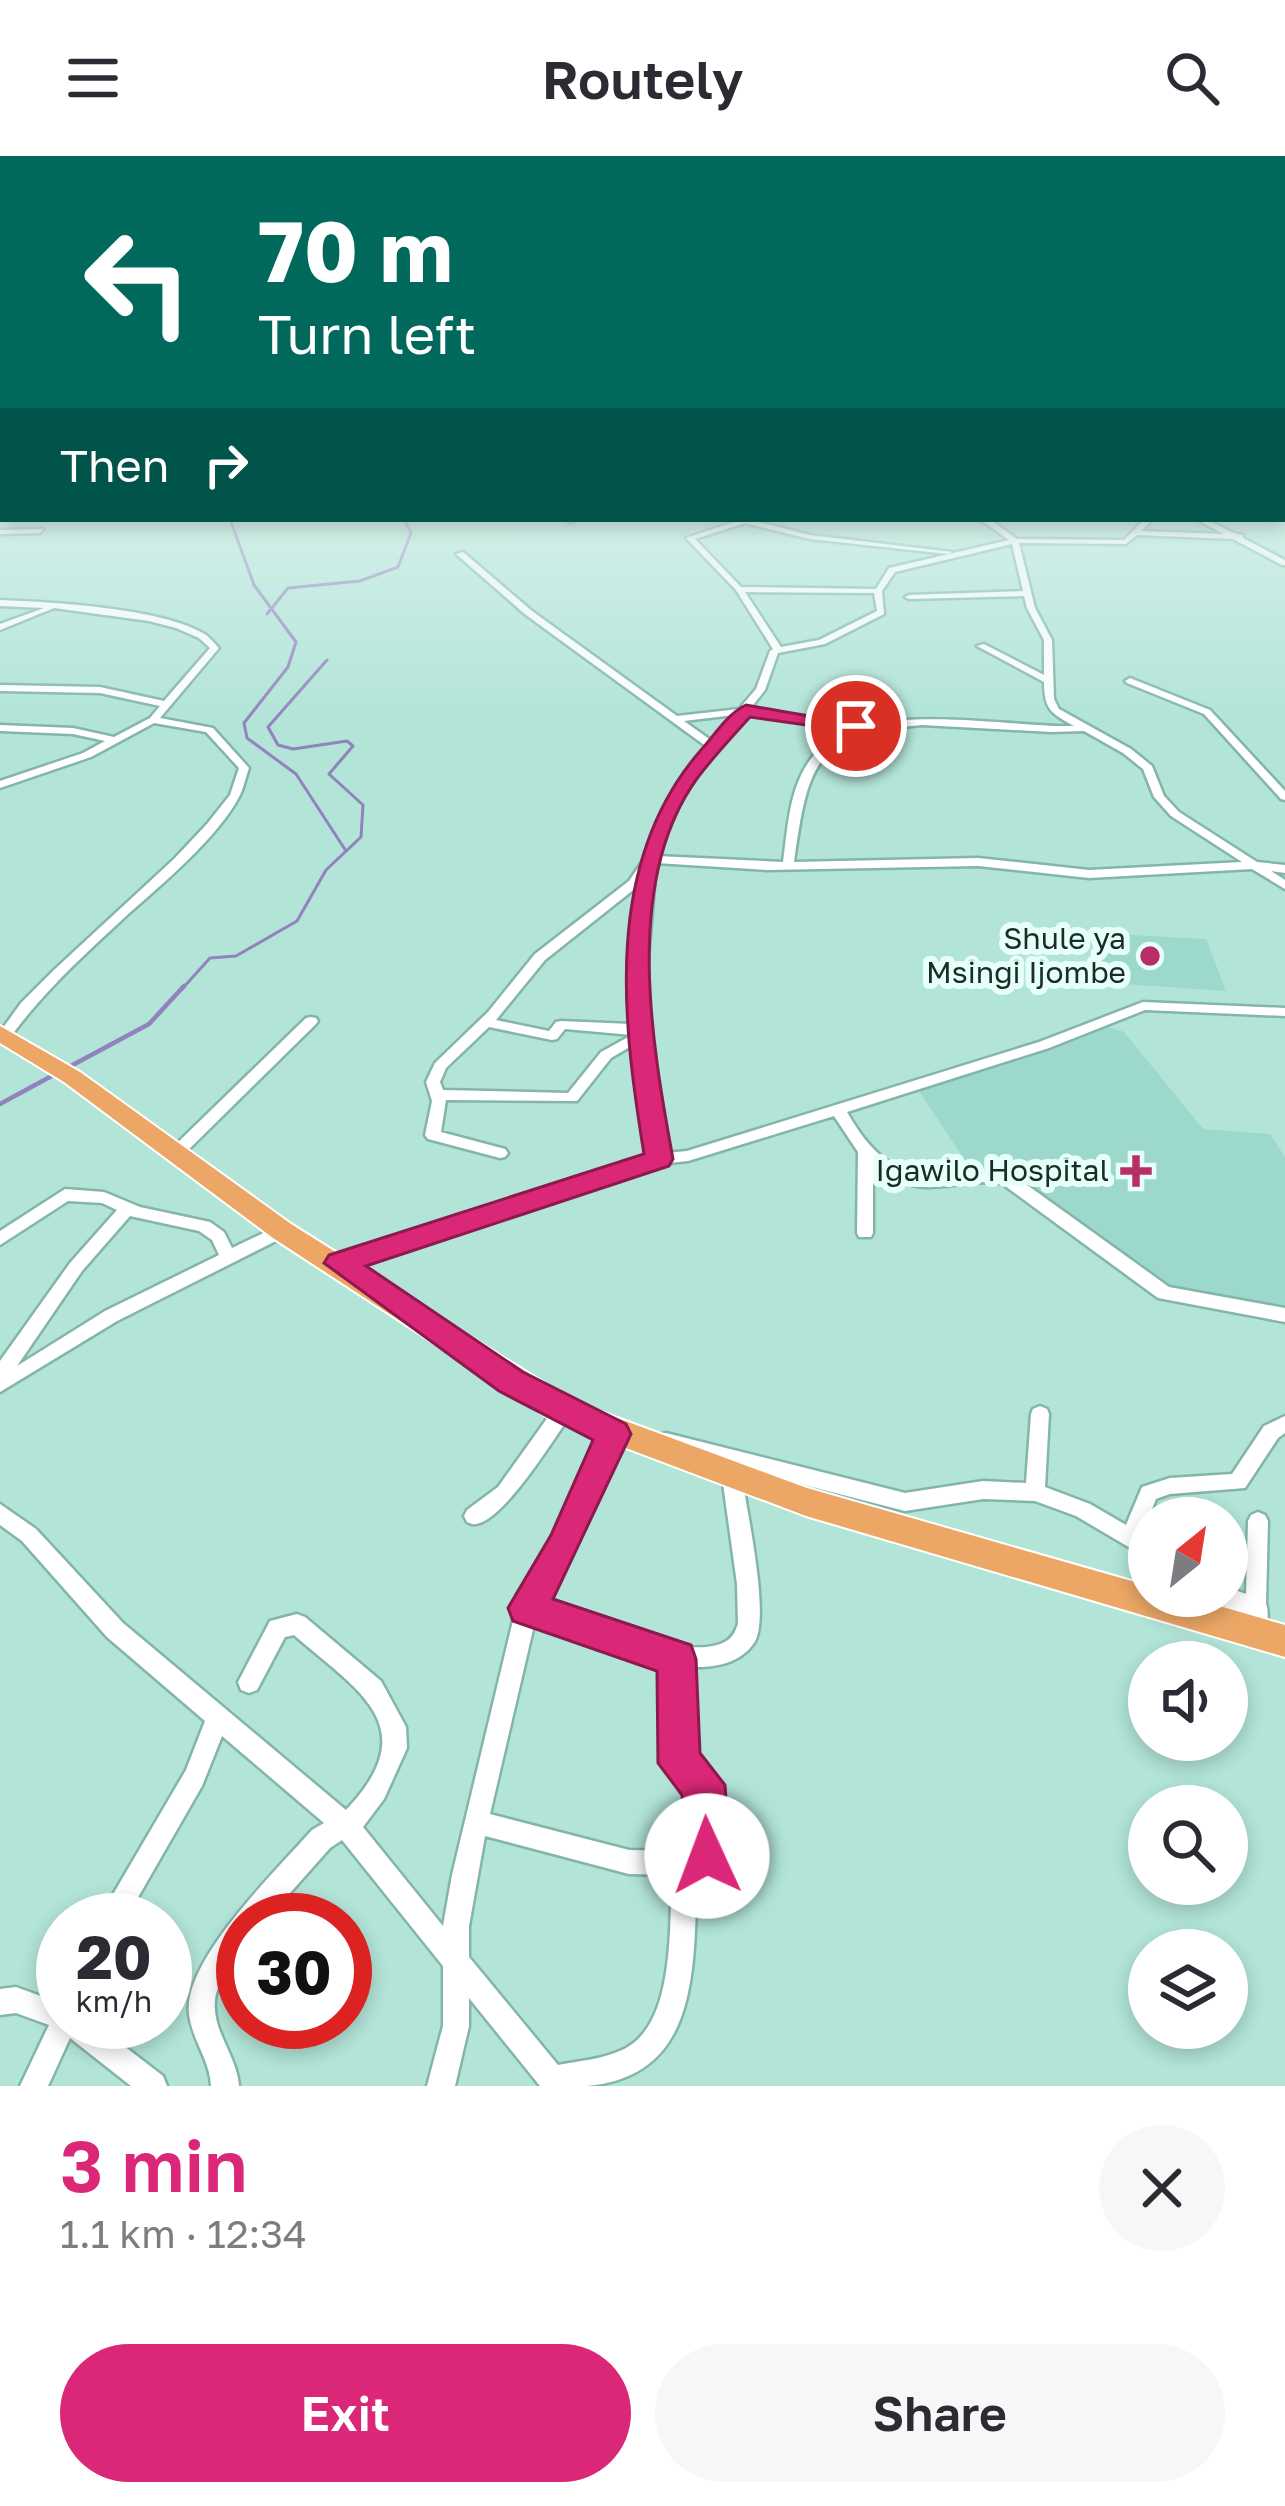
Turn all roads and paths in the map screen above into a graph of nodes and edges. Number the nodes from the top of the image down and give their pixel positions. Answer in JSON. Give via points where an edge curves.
{"nodes":[{"id":1,"x":697,"y":545,"type":"edge"},
{"id":2,"x":881,"y":545,"type":"edge"},
{"id":3,"x":996,"y":545,"type":"edge"},
{"id":4,"x":1016,"y":545,"type":"edge"},
{"id":5,"x":1256,"y":545,"type":"edge"},
{"id":6,"x":964,"y":552,"type":"junction"},
{"id":7,"x":460,"y":554,"type":"dead end"},
{"id":8,"x":1283,"y":559,"type":"edge"},
{"id":9,"x":739,"y":589,"type":"junction"},
{"id":10,"x":878,"y":591,"type":"junction"},
{"id":11,"x":1026,"y":593,"type":"junction"},
{"id":12,"x":909,"y":597,"type":"dead end"},
{"id":13,"x":0,"y":603,"type":"edge"},
{"id":14,"x":59,"y":605,"type":"junction"},
{"id":15,"x":0,"y":627,"type":"edge"},
{"id":16,"x":981,"y":646,"type":"dead end"},
{"id":17,"x":778,"y":649,"type":"junction"},
{"id":18,"x":1048,"y":681,"type":"junction"},
{"id":19,"x":1130,"y":681,"type":"dead end"},
{"id":20,"x":0,"y":688,"type":"edge"},
{"id":21,"x":167,"y":705,"type":"junction"},
{"id":22,"x":746,"y":711,"type":"junction"},
{"id":23,"x":680,"y":718,"type":"junction"},
{"id":24,"x":153,"y":720,"type":"junction"},
{"id":25,"x":856,"y":726,"type":"junction"},
{"id":26,"x":0,"y":728,"type":"edge"},
{"id":27,"x":1090,"y":728,"type":"junction"},
{"id":28,"x":114,"y":740,"type":"junction"},
{"id":29,"x":713,"y":747,"type":"junction"},
{"id":30,"x":0,"y":785,"type":"edge"},
{"id":31,"x":1285,"y":796,"type":"edge"},
{"id":32,"x":650,"y":859,"type":"junction"},
{"id":33,"x":788,"y":865,"type":"junction"},
{"id":34,"x":1254,"y":866,"type":"junction"},
{"id":35,"x":1285,"y":869,"type":"edge"},
{"id":36,"x":1285,"y":885,"type":"edge"},
{"id":37,"x":1285,"y":1012,"type":"edge"},
{"id":38,"x":311,"y":1021,"type":"dead end"},
{"id":39,"x":485,"y":1022,"type":"junction"},
{"id":40,"x":637,"y":1033,"type":"junction"},
{"id":41,"x":2,"y":1034,"type":"edge"},
{"id":42,"x":438,"y":1095,"type":"junction"},
{"id":43,"x":838,"y":1109,"type":"junction"},
{"id":44,"x":176,"y":1153,"type":"junction"},
{"id":45,"x":500,"y":1153,"type":"dead end"},
{"id":46,"x":865,"y":1153,"type":"junction"},
{"id":47,"x":659,"y":1159,"type":"junction"},
{"id":48,"x":126,"y":1210,"type":"junction"},
{"id":49,"x":282,"y":1231,"type":"junction"},
{"id":50,"x":5,"y":1233,"type":"edge"},
{"id":51,"x":865,"y":1233,"type":"dead end"},
{"id":52,"x":229,"y":1258,"type":"junction"},
{"id":53,"x":340,"y":1263,"type":"junction"},
{"id":54,"x":1285,"y":1315,"type":"edge"},
{"id":55,"x":0,"y":1375,"type":"edge"},
{"id":56,"x":0,"y":1384,"type":"edge"},
{"id":57,"x":563,"y":1411,"type":"junction"},
{"id":58,"x":1040,"y":1414,"type":"dead end"},
{"id":59,"x":1285,"y":1424,"type":"edge"},
{"id":60,"x":614,"y":1434,"type":"junction"},
{"id":61,"x":732,"y":1476,"type":"junction"},
{"id":62,"x":1035,"y":1492,"type":"junction"},
{"id":63,"x":1147,"y":1497,"type":"edge"},
{"id":64,"x":0,"y":1513,"type":"edge"},
{"id":65,"x":474,"y":1516,"type":"dead end"},
{"id":66,"x":1258,"y":1520,"type":"dead end"},
{"id":67,"x":1128,"y":1538,"type":"edge"},
{"id":68,"x":527,"y":1608,"type":"junction"},
{"id":69,"x":1266,"y":1628,"type":"edge"},
{"id":70,"x":676,"y":1659,"type":"junction"},
{"id":71,"x":249,"y":1682,"type":"dead end"},
{"id":72,"x":218,"y":1718,"type":"junction"},
{"id":73,"x":476,"y":1822,"type":"junction"},
{"id":74,"x":346,"y":1826,"type":"junction"},
{"id":75,"x":685,"y":1867,"type":"junction"},
{"id":76,"x":127,"y":1893,"type":"edge"},
{"id":77,"x":273,"y":1893,"type":"edge"},
{"id":78,"x":455,"y":1958,"type":"junction"},
{"id":79,"x":216,"y":1972,"type":"edge"},
{"id":80,"x":0,"y":2002,"type":"edge"},
{"id":81,"x":36,"y":2008,"type":"edge"},
{"id":82,"x":216,"y":2042,"type":"edge"},
{"id":83,"x":52,"y":2049,"type":"edge"},
{"id":84,"x":104,"y":2049,"type":"edge"},
{"id":85,"x":220,"y":2049,"type":"edge"},
{"id":86,"x":556,"y":2083,"type":"edge"},
{"id":87,"x":34,"y":2086,"type":"edge"},
{"id":88,"x":153,"y":2086,"type":"edge"},
{"id":89,"x":225,"y":2086,"type":"edge"},
{"id":90,"x":441,"y":2086,"type":"edge"}],
"edges":[{"from":1,"to":9,"type":"street"},
{"from":2,"to":6,"type":"street"},
{"from":3,"to":6,"type":"street"},
{"from":4,"to":11,"type":"street"},
{"from":5,"to":8,"type":"street"},
{"from":6,"to":10,"type":"street","via":[[892,570]]},
{"from":7,"to":23,"type":"street","via":[[529,613]]},
{"from":9,"to":10,"type":"street"},
{"from":9,"to":17,"type":"street"},
{"from":10,"to":17,"type":"street","via":[[882,617]]},
{"from":11,"to":12,"type":"street"},
{"from":11,"to":18,"type":"street","via":[[1048,640]]},
{"from":13,"to":14,"type":"street"},
{"from":14,"to":15,"type":"street"},
{"from":14,"to":21,"type":"street","via":[[214,643]]},
{"from":16,"to":18,"type":"street"},
{"from":17,"to":22,"type":"street"},
{"from":18,"to":27,"type":"street","via":[[1055,710]]},
{"from":19,"to":31,"type":"street","via":[[1207,712]]},
{"from":20,"to":21,"type":"street","via":[[100,690]]},
{"from":21,"to":24,"type":"street"},
{"from":22,"to":23,"type":"street"},
{"from":22,"to":25,"type":"street"},
{"from":22,"to":29,"type":"street"},
{"from":23,"to":29,"type":"street"},
{"from":24,"to":28,"type":"street"},
{"from":24,"to":41,"type":"street","via":[[208,730],[244,768],[243,780],[204,835],[28,998]]},
{"from":25,"to":27,"type":"street"},
{"from":25,"to":33,"type":"street","via":[[829,742],[809,769]]},
{"from":26,"to":28,"type":"street"},
{"from":27,"to":34,"type":"street","via":[[1148,768],[1175,814]]},
{"from":28,"to":30,"type":"street"},
{"from":29,"to":32,"type":"street","via":[[684,782]]},
{"from":32,"to":33,"type":"street"},
{"from":32,"to":39,"type":"street","via":[[633,884],[540,957]]},
{"from":32,"to":40,"type":"street"},
{"from":33,"to":34,"type":"street","via":[[978,862],[1090,874]]},
{"from":34,"to":35,"type":"street"},
{"from":34,"to":36,"type":"street"},
{"from":37,"to":43,"type":"street","via":[[1143,1006]]},
{"from":38,"to":44,"type":"street"},
{"from":39,"to":40,"type":"street","via":[[552,1036],[560,1025]]},
{"from":39,"to":42,"type":"street","via":[[440,1066]]},
{"from":40,"to":42,"type":"street","via":[[584,1076],[575,1098]]},
{"from":40,"to":47,"type":"street"},
{"from":41,"to":44,"type":"highway"},
{"from":42,"to":45,"type":"street","via":[[433,1135]]},
{"from":43,"to":46,"type":"street"},
{"from":43,"to":47,"type":"street"},
{"from":44,"to":49,"type":"highway"},
{"from":46,"to":51,"type":"street"},
{"from":46,"to":54,"type":"street","via":[[886,1171],[926,1183],[1006,1178],[1164,1294]]},
{"from":47,"to":53,"type":"street"},
{"from":48,"to":50,"type":"street","via":[[104,1198],[65,1195]]},
{"from":48,"to":52,"type":"street","via":[[204,1226]]},
{"from":48,"to":55,"type":"street"},
{"from":49,"to":52,"type":"street"},
{"from":49,"to":53,"type":"highway"},
{"from":52,"to":56,"type":"street","via":[[111,1316]]},
{"from":53,"to":57,"type":"highway"},
{"from":57,"to":60,"type":"highway"},
{"from":57,"to":65,"type":"street","via":[[505,1493]]},
{"from":58,"to":62,"type":"street"},
{"from":59,"to":63,"type":"street","via":[[1238,1482]]},
{"from":60,"to":61,"type":"highway"},
{"from":60,"to":62,"type":"street","via":[[705,1447],[905,1502]]},
{"from":60,"to":68,"type":"street"},
{"from":61,"to":69,"type":"highway"},
{"from":61,"to":70,"type":"street","via":[[747,1635],[727,1650]]},
{"from":62,"to":67,"type":"street"},
{"from":64,"to":72,"type":"street","via":[[115,1630]]},
{"from":66,"to":69,"type":"street"},
{"from":68,"to":70,"type":"street"},
{"from":68,"to":73,"type":"street"},
{"from":70,"to":75,"type":"street","via":[[680,1763],[702,1783],[707,1826],[705,1861]]},
{"from":71,"to":74,"type":"street","via":[[278,1628],[292,1623],[383,1702],[394,1748],[370,1801]]},
{"from":72,"to":74,"type":"street"},
{"from":72,"to":76,"type":"street","via":[[194,1778]]},
{"from":73,"to":75,"type":"street","via":[[629,1862]]},
{"from":73,"to":78,"type":"street"},
{"from":74,"to":77,"type":"street","via":[[321,1839]]},
{"from":74,"to":78,"type":"street"},
{"from":75,"to":86,"type":"street","via":[[674,2002],[662,2035],[636,2058]]},
{"from":78,"to":86,"type":"street"},
{"from":78,"to":90,"type":"street","via":[[455,2026]]},
{"from":79,"to":82,"type":"street","via":[[203,1993],[202,2016]]},
{"from":80,"to":81,"type":"street"},
{"from":83,"to":87,"type":"street"},
{"from":84,"to":88,"type":"street"},
{"from":85,"to":89,"type":"street"}]}
